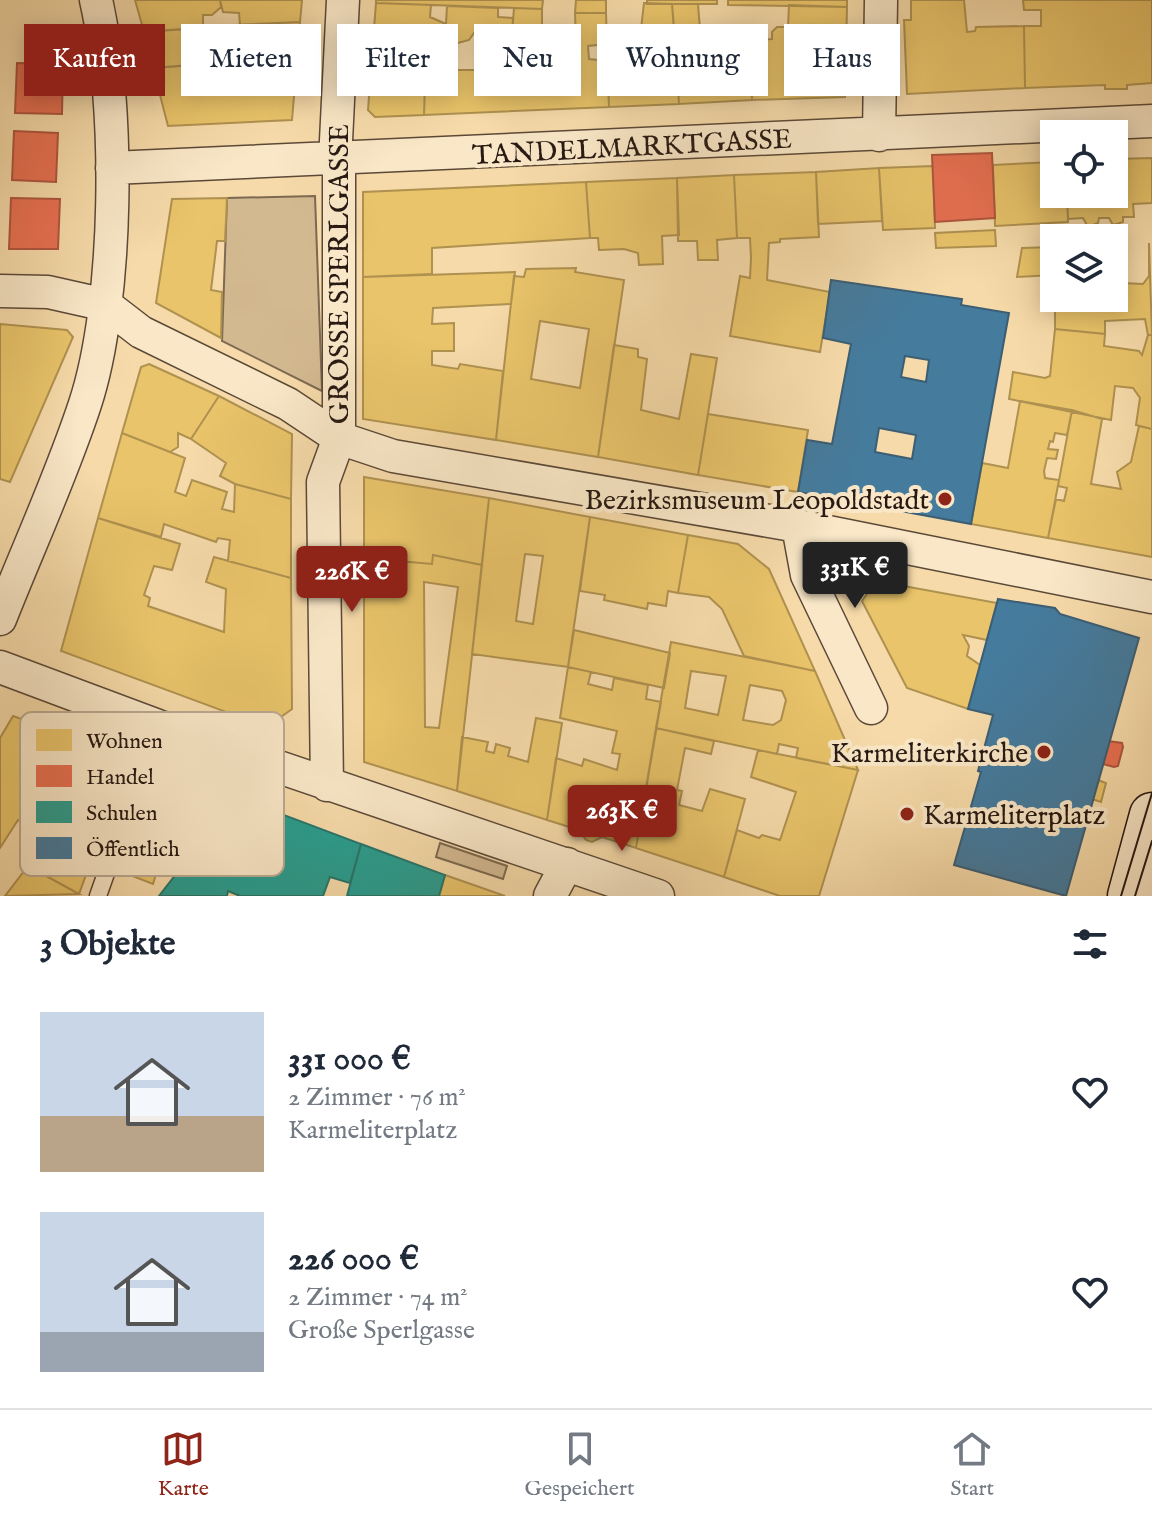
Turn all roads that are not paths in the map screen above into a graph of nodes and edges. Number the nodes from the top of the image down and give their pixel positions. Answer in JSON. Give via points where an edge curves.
{"nodes":[{"id":1,"x":96,"y":0,"type":"edge"},
{"id":2,"x":343,"y":0,"type":"edge"},
{"id":3,"x":881,"y":0,"type":"edge"},
{"id":4,"x":1152,"y":121,"type":"edge"},
{"id":5,"x":879,"y":135,"type":"junction"},
{"id":6,"x":335,"y":161,"type":"junction"},
{"id":7,"x":112,"y":168,"type":"junction"},
{"id":8,"x":0,"y":291,"type":"edge"},
{"id":9,"x":106,"y":305,"type":"junction"},
{"id":10,"x":339,"y":438,"type":"junction"},
{"id":11,"x":798,"y":526,"type":"junction"},
{"id":12,"x":1152,"y":597,"type":"edge"},
{"id":13,"x":0,"y":619,"type":"edge"},
{"id":14,"x":0,"y":667,"type":"edge"},
{"id":15,"x":871,"y":708,"type":"dead end"},
{"id":16,"x":121,"y":712,"type":"edge"},
{"id":17,"x":284,"y":770,"type":"edge"},
{"id":18,"x":327,"y":785,"type":"junction"},
{"id":19,"x":1152,"y":815,"type":"edge"},
{"id":20,"x":567,"y":864,"type":"junction"},
{"id":21,"x":105,"y":876,"type":"edge"},
{"id":22,"x":98,"y":896,"type":"edge"},
{"id":23,"x":550,"y":896,"type":"edge"},
{"id":24,"x":658,"y":896,"type":"edge"},
{"id":25,"x":1130,"y":896,"type":"edge"}],
"edges":[{"from":1,"to":7,"type":"street","via":[[103,31]]},
{"from":2,"to":6,"type":"street","name":"GROSSE SPERLGASSE"},
{"from":3,"to":5,"type":"street"},
{"from":4,"to":5,"type":"street","name":"TANDELMARKTGASSE"},
{"from":5,"to":6,"type":"street","name":"TANDELMARKTGASSE"},
{"from":6,"to":7,"type":"street","name":"TANDELMARKTGASSE"},
{"from":6,"to":10,"type":"street","name":"GROSSE SPERLGASSE"},
{"from":7,"to":9,"type":"street"},
{"from":8,"to":9,"type":"street","via":[[48,292]]},
{"from":9,"to":10,"type":"street","via":[[141,332],[288,404]]},
{"from":9,"to":13,"type":"street","via":[[86,402]]},
{"from":10,"to":11,"type":"street","via":[[393,456]]},
{"from":10,"to":18,"type":"street","name":"GROSSE SPERLGASSE","via":[[323,482]]},
{"from":11,"to":12,"type":"street"},
{"from":11,"to":15,"type":"street","via":[[807,575]]},
{"from":14,"to":16,"type":"street"},
{"from":17,"to":18,"type":"street"},
{"from":18,"to":20,"type":"street"},
{"from":19,"to":25,"type":"main road"},
{"from":20,"to":23,"type":"street"},
{"from":20,"to":24,"type":"street"},
{"from":21,"to":22,"type":"lane"}]}
